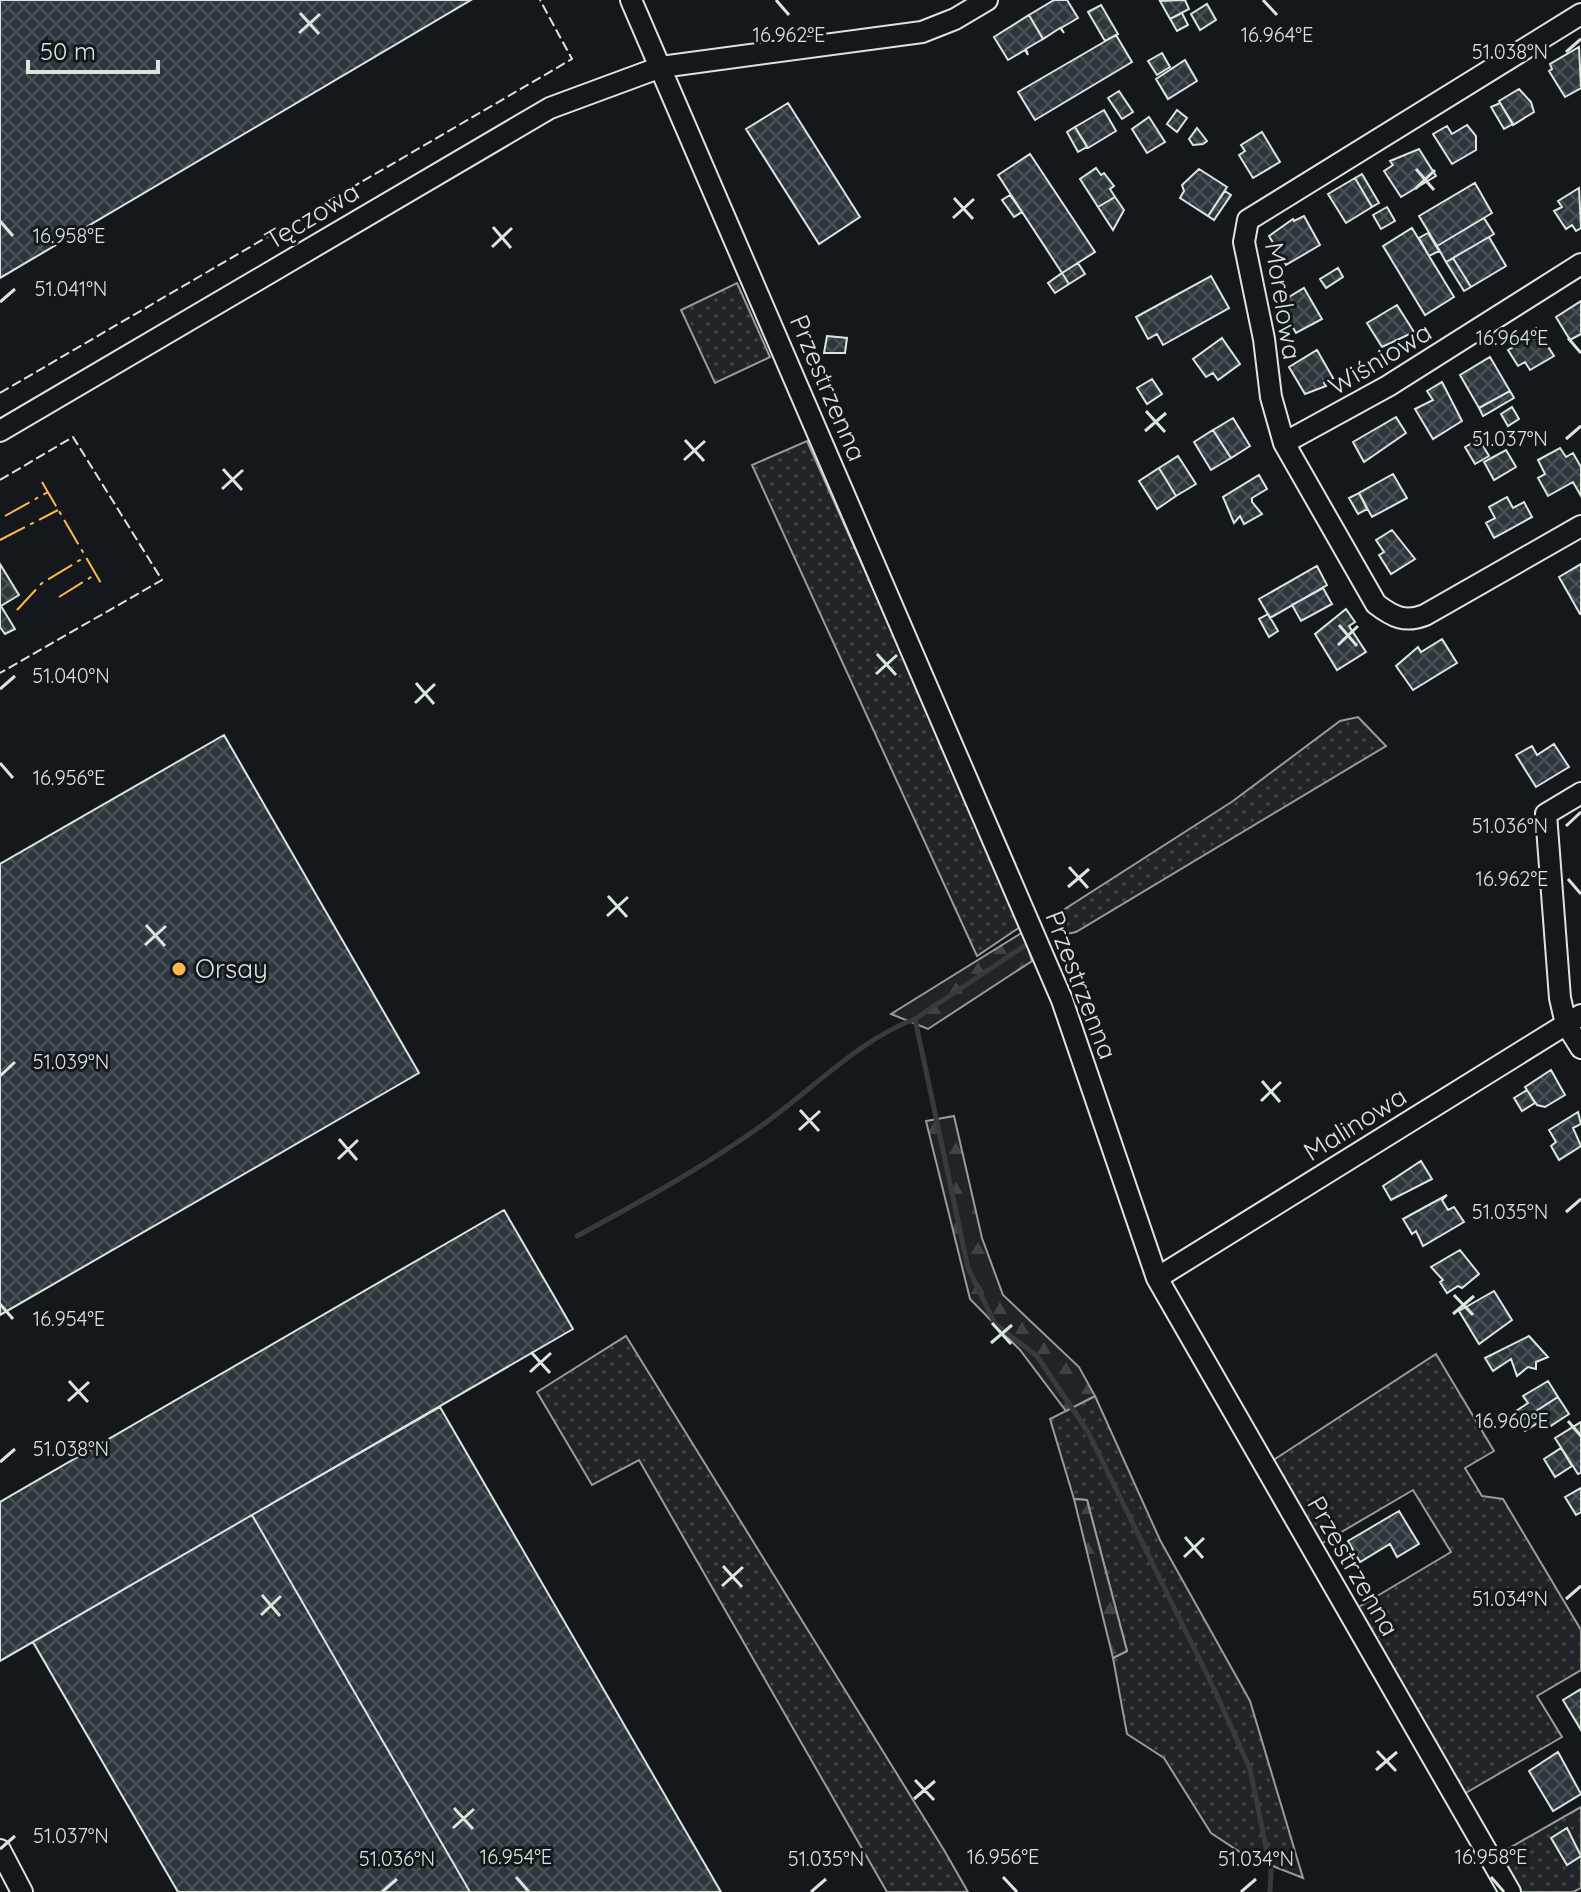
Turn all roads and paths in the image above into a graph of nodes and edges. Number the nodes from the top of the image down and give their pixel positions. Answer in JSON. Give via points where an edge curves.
{"nodes":[{"id":1,"x":631,"y":0,"type":"edge"},
{"id":2,"x":987,"y":0,"type":"edge"},
{"id":3,"x":1581,"y":14,"type":"edge"},
{"id":4,"x":661,"y":67,"type":"junction"},
{"id":5,"x":1581,"y":264,"type":"edge"},
{"id":6,"x":0,"y":431,"type":"edge"},
{"id":7,"x":1284,"y":443,"type":"junction"},
{"id":8,"x":1581,"y":526,"type":"edge"},
{"id":9,"x":1581,"y":793,"type":"edge"},
{"id":10,"x":1574,"y":1019,"type":"edge"},
{"id":11,"x":1581,"y":1048,"type":"edge"},
{"id":12,"x":1157,"y":1278,"type":"junction"},
{"id":13,"x":0,"y":1850,"type":"edge"},
{"id":14,"x":22,"y":1892,"type":"edge"},
{"id":15,"x":1510,"y":1892,"type":"edge"}],
"edges":[{"from":1,"to":4,"type":"street","name":"Przestrzenna"},
{"from":2,"to":4,"type":"street","name":"Tęczowa","via":[[922,32]]},
{"from":3,"to":7,"type":"street","name":"Morelowa","via":[[1248,220],[1244,242]]},
{"from":4,"to":6,"type":"street","name":"Tęczowa","via":[[550,108]]},
{"from":4,"to":12,"type":"street","name":"Przestrzenna","via":[[1062,1000]]},
{"from":5,"to":7,"type":"street","name":"Wiśniowa","via":[[1388,386]]},
{"from":7,"to":8,"type":"street","name":"Morelowa","via":[[1371,598],[1400,619],[1425,615]]},
{"from":9,"to":10,"type":"street","via":[[1546,814],[1560,998]]},
{"from":10,"to":11,"type":"street"},
{"from":10,"to":12,"type":"street","name":"Malinowa"},
{"from":12,"to":15,"type":"street","name":"Przestrzenna"},
{"from":13,"to":14,"type":"street"}]}
